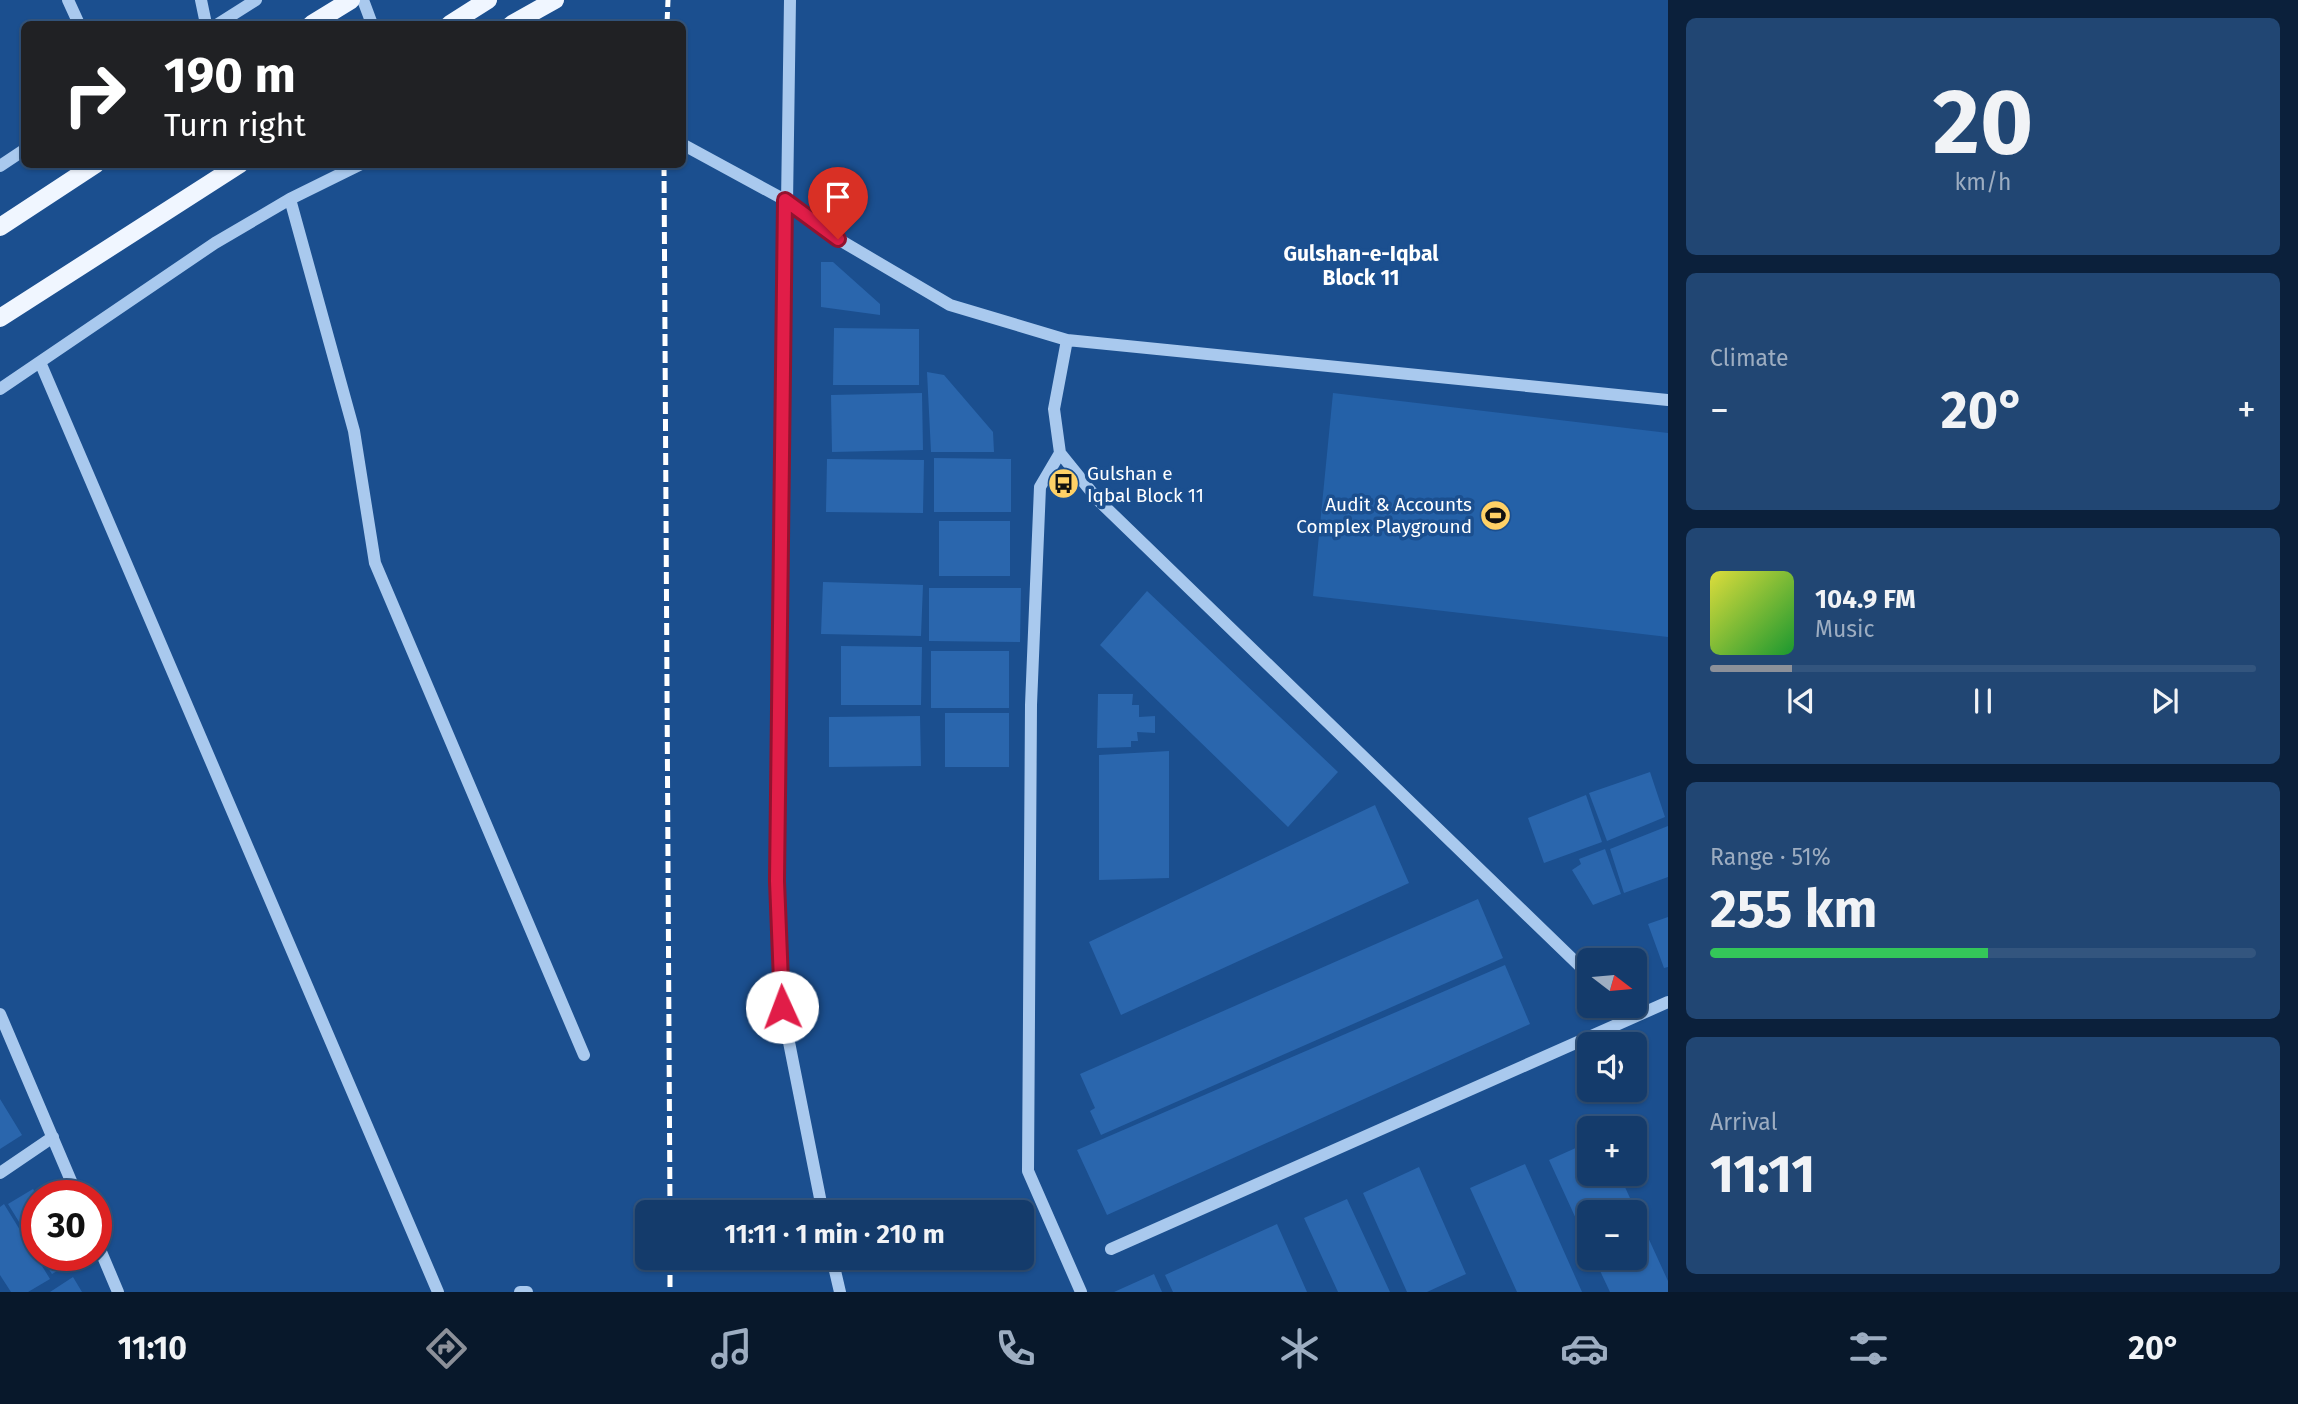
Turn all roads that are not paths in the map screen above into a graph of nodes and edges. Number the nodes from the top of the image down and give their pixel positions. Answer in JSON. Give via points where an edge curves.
{"nodes":[{"id":1,"x":68,"y":0,"type":"edge"},
{"id":2,"x":201,"y":0,"type":"edge"},
{"id":3,"x":256,"y":0,"type":"edge"},
{"id":4,"x":331,"y":0,"type":"edge"},
{"id":5,"x":351,"y":0,"type":"edge"},
{"id":6,"x":363,"y":0,"type":"edge"},
{"id":7,"x":488,"y":0,"type":"edge"},
{"id":8,"x":555,"y":0,"type":"edge"},
{"id":9,"x":790,"y":0,"type":"edge"},
{"id":10,"x":78,"y":21,"type":"edge"},
{"id":11,"x":205,"y":21,"type":"edge"},
{"id":12,"x":223,"y":21,"type":"edge"},
{"id":13,"x":313,"y":21,"type":"edge"},
{"id":14,"x":315,"y":21,"type":"edge"},
{"id":15,"x":371,"y":21,"type":"edge"},
{"id":16,"x":455,"y":21,"type":"edge"},
{"id":17,"x":517,"y":21,"type":"edge"},
{"id":18,"x":686,"y":146,"type":"edge"},
{"id":19,"x":21,"y":152,"type":"edge"},
{"id":20,"x":0,"y":166,"type":"edge"},
{"id":21,"x":90,"y":168,"type":"edge"},
{"id":22,"x":234,"y":168,"type":"edge"},
{"id":23,"x":353,"y":168,"type":"edge"},
{"id":24,"x":290,"y":199,"type":"junction"},
{"id":25,"x":785,"y":200,"type":"junction"},
{"id":26,"x":0,"y":226,"type":"edge"},
{"id":27,"x":0,"y":318,"type":"edge"},
{"id":28,"x":1067,"y":340,"type":"junction"},
{"id":29,"x":40,"y":362,"type":"junction"},
{"id":30,"x":0,"y":388,"type":"edge"},
{"id":31,"x":1668,"y":400,"type":"edge"},
{"id":32,"x":1060,"y":453,"type":"junction"},
{"id":33,"x":1577,"y":963,"type":"edge"},
{"id":34,"x":1668,"y":1002,"type":"edge"},
{"id":35,"x":1647,"y":1011,"type":"edge"},
{"id":36,"x":0,"y":1014,"type":"edge"},
{"id":37,"x":1631,"y":1018,"type":"edge"},
{"id":38,"x":584,"y":1055,"type":"dead end"},
{"id":39,"x":53,"y":1138,"type":"junction"},
{"id":40,"x":0,"y":1173,"type":"edge"},
{"id":41,"x":71,"y":1180,"type":"edge"},
{"id":42,"x":820,"y":1200,"type":"edge"},
{"id":43,"x":1111,"y":1249,"type":"dead end"},
{"id":44,"x":835,"y":1270,"type":"edge"},
{"id":45,"x":109,"y":1271,"type":"edge"},
{"id":46,"x":118,"y":1292,"type":"edge"},
{"id":47,"x":438,"y":1292,"type":"edge"},
{"id":48,"x":520,"y":1292,"type":"edge"},
{"id":49,"x":527,"y":1292,"type":"edge"},
{"id":50,"x":841,"y":1292,"type":"edge"},
{"id":51,"x":1082,"y":1292,"type":"edge"}],
"edges":[{"from":1,"to":10,"type":"street"},
{"from":2,"to":11,"type":"street"},
{"from":3,"to":12,"type":"street"},
{"from":4,"to":13,"type":"main road"},
{"from":5,"to":14,"type":"main road"},
{"from":6,"to":15,"type":"street"},
{"from":7,"to":16,"type":"main road"},
{"from":8,"to":17,"type":"main road"},
{"from":9,"to":25,"type":"street"},
{"from":18,"to":25,"type":"street"},
{"from":19,"to":20,"type":"street"},
{"from":21,"to":26,"type":"main road"},
{"from":22,"to":27,"type":"main road"},
{"from":23,"to":24,"type":"street"},
{"from":24,"to":29,"type":"street","via":[[215,243]]},
{"from":24,"to":38,"type":"street","via":[[354,431],[375,563]]},
{"from":25,"to":28,"type":"street","via":[[838,239],[950,305]]},
{"from":25,"to":42,"type":"street","via":[[777,881],[782,1007]]},
{"from":28,"to":31,"type":"street"},
{"from":28,"to":32,"type":"street","via":[[1054,409]]},
{"from":29,"to":30,"type":"street"},
{"from":29,"to":47,"type":"street"},
{"from":32,"to":33,"type":"street","via":[[1098,500]]},
{"from":32,"to":51,"type":"street","via":[[1040,487],[1031,705],[1028,1171]]},
{"from":34,"to":35,"type":"street"},
{"from":36,"to":39,"type":"street"},
{"from":37,"to":43,"type":"street"},
{"from":39,"to":40,"type":"street"},
{"from":39,"to":41,"type":"street"},
{"from":44,"to":50,"type":"street"},
{"from":45,"to":46,"type":"street"},
{"from":48,"to":49,"type":"street"}]}
